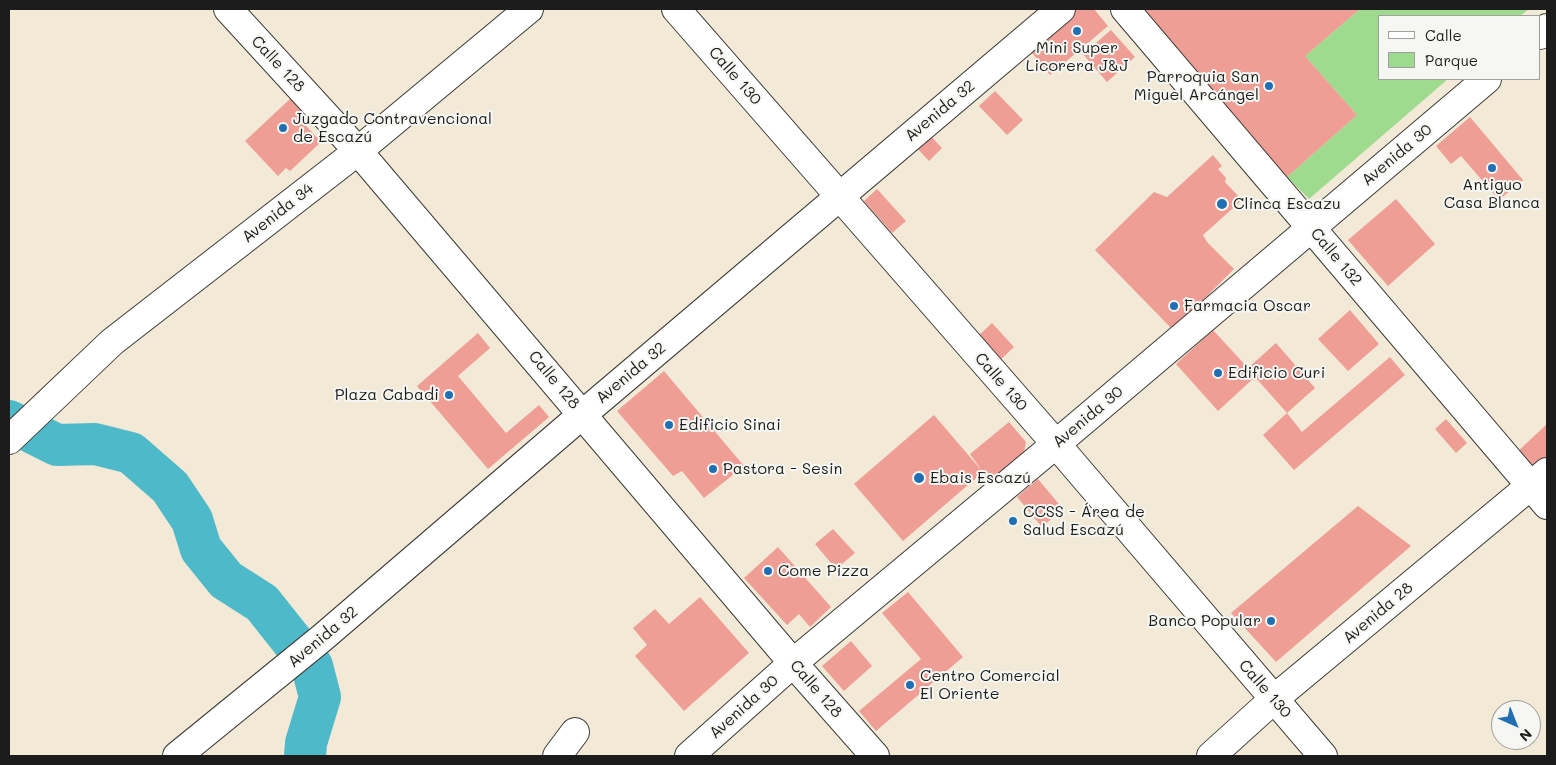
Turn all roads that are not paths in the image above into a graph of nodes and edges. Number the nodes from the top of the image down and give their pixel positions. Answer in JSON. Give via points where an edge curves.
{"nodes":[{"id":1,"x":228,"y":9,"type":"edge"},
{"id":2,"x":529,"y":9,"type":"edge"},
{"id":3,"x":676,"y":9,"type":"edge"},
{"id":4,"x":1061,"y":9,"type":"edge"},
{"id":5,"x":1125,"y":9,"type":"edge"},
{"id":6,"x":1487,"y":80,"type":"edge"},
{"id":7,"x":358,"y":151,"type":"junction"},
{"id":8,"x":839,"y":197,"type":"junction"},
{"id":9,"x":1311,"y":228,"type":"junction"},
{"id":10,"x":583,"y":414,"type":"junction"},
{"id":11,"x":9,"y":440,"type":"edge"},
{"id":12,"x":1056,"y":444,"type":"junction"},
{"id":13,"x":1542,"y":487,"type":"edge"},
{"id":14,"x":793,"y":663,"type":"junction"},
{"id":15,"x":1274,"y":700,"type":"junction"},
{"id":16,"x":575,"y":732,"type":"dead end"},
{"id":17,"x":177,"y":756,"type":"edge"},
{"id":18,"x":557,"y":756,"type":"edge"},
{"id":19,"x":689,"y":756,"type":"edge"},
{"id":20,"x":875,"y":756,"type":"edge"},
{"id":21,"x":1211,"y":756,"type":"edge"},
{"id":22,"x":1323,"y":756,"type":"edge"}],
"edges":[{"from":1,"to":7,"type":"street","name":"Calle 128"},
{"from":2,"to":7,"type":"street","name":"Avenida 34"},
{"from":3,"to":8,"type":"street","name":"Calle 130"},
{"from":4,"to":8,"type":"street","name":"Avenida 32"},
{"from":5,"to":9,"type":"street","name":"Calle 132"},
{"from":6,"to":9,"type":"street","name":"Avenida 30"},
{"from":7,"to":10,"type":"street","name":"Calle 128"},
{"from":7,"to":11,"type":"street","name":"Avenida 34","via":[[112,342]]},
{"from":8,"to":10,"type":"street","name":"Avenida 32"},
{"from":8,"to":12,"type":"street","name":"Calle 130"},
{"from":9,"to":12,"type":"street","name":"Avenida 30"},
{"from":9,"to":13,"type":"street","name":"Calle 132"},
{"from":10,"to":14,"type":"street","name":"Calle 128"},
{"from":10,"to":17,"type":"street","name":"Avenida 32","via":[[322,638]]},
{"from":12,"to":14,"type":"street","name":"Avenida 30"},
{"from":12,"to":15,"type":"street","name":"Calle 130"},
{"from":13,"to":15,"type":"street","name":"Avenida 28"},
{"from":14,"to":19,"type":"street","name":"Avenida 30"},
{"from":14,"to":20,"type":"street","name":"Calle 128"},
{"from":15,"to":21,"type":"street","name":"Avenida 28"},
{"from":15,"to":22,"type":"street","name":"Calle 130"},
{"from":16,"to":18,"type":"street"}]}
